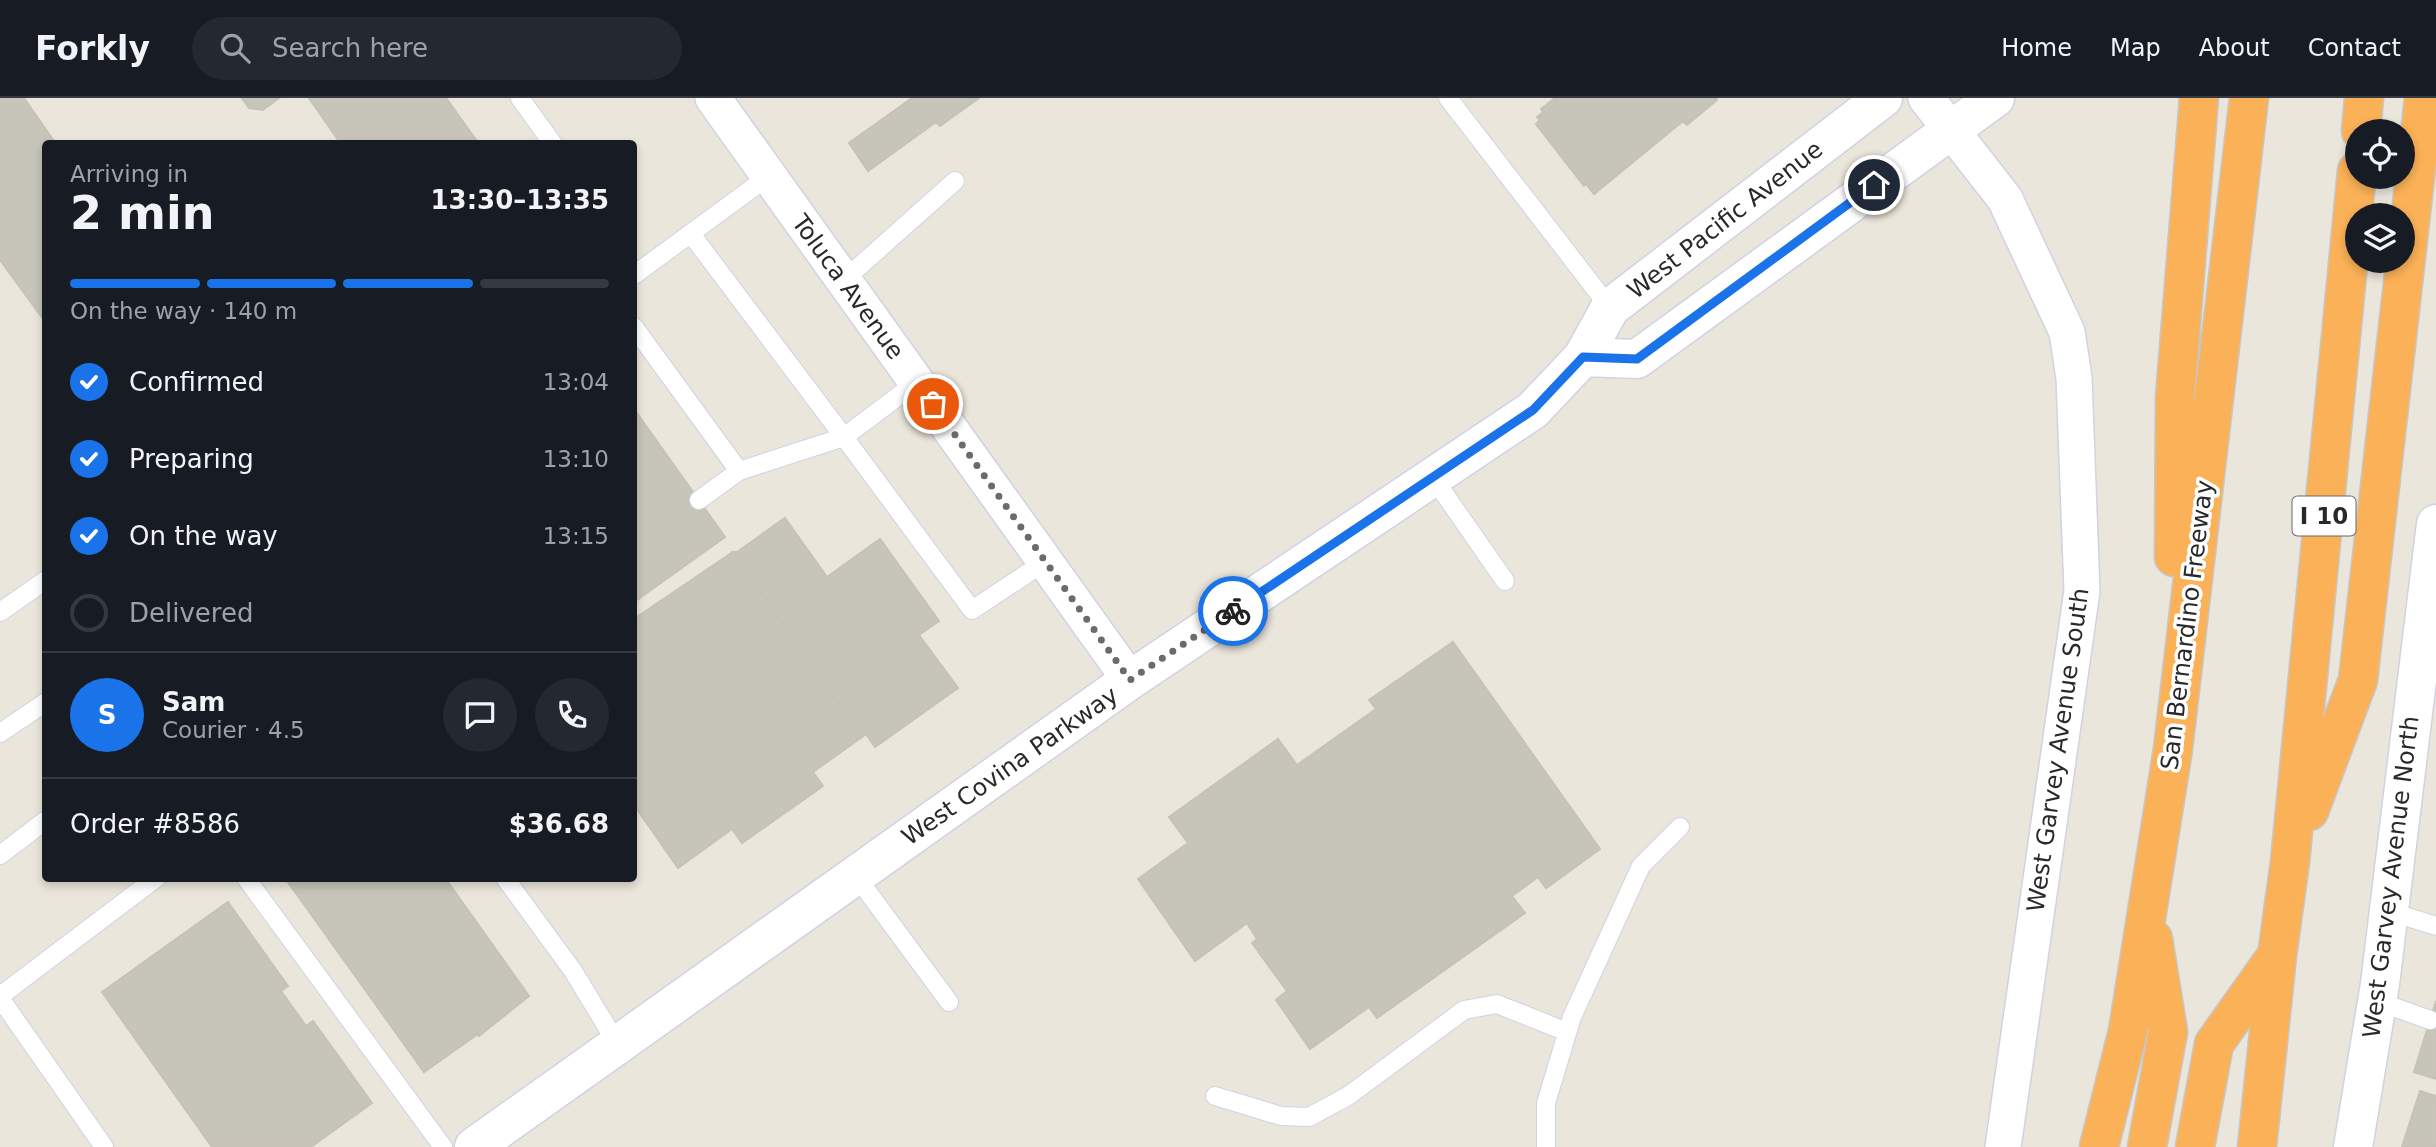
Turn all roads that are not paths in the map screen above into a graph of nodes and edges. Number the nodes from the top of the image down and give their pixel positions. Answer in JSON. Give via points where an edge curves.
{"nodes":[{"id":1,"x":520,"y":98,"type":"edge"},
{"id":2,"x":713,"y":98,"type":"edge"},
{"id":3,"x":1448,"y":98,"type":"edge"},
{"id":4,"x":1883,"y":98,"type":"edge"},
{"id":5,"x":1926,"y":98,"type":"edge"},
{"id":6,"x":1994,"y":98,"type":"edge"},
{"id":7,"x":2199,"y":98,"type":"edge"},
{"id":8,"x":2249,"y":98,"type":"edge"},
{"id":9,"x":2364,"y":98,"type":"edge"},
{"id":10,"x":2424,"y":98,"type":"edge"},
{"id":11,"x":2362,"y":119,"type":"edge"},
{"id":12,"x":1951,"y":129,"type":"junction"},
{"id":13,"x":550,"y":140,"type":"edge"},
{"id":14,"x":769,"y":176,"type":"junction"},
{"id":15,"x":956,"y":181,"type":"dead end"},
{"id":16,"x":2355,"y":189,"type":"edge"},
{"id":17,"x":691,"y":233,"type":"junction"},
{"id":18,"x":637,"y":273,"type":"edge"},
{"id":19,"x":844,"y":280,"type":"junction"},
{"id":20,"x":1610,"y":309,"type":"junction"},
{"id":21,"x":637,"y":331,"type":"edge"},
{"id":22,"x":1583,"y":357,"type":"junction"},
{"id":23,"x":916,"y":382,"type":"junction"},
{"id":24,"x":844,"y":437,"type":"junction"},
{"id":25,"x":738,"y":471,"type":"junction"},
{"id":26,"x":1432,"y":477,"type":"junction"},
{"id":27,"x":699,"y":500,"type":"dead end"},
{"id":28,"x":2436,"y":524,"type":"edge"},
{"id":29,"x":1046,"y":561,"type":"junction"},
{"id":30,"x":2433,"y":569,"type":"edge"},
{"id":31,"x":1506,"y":581,"type":"dead end"},
{"id":32,"x":42,"y":583,"type":"edge"},
{"id":33,"x":0,"y":612,"type":"edge"},
{"id":34,"x":1130,"y":680,"type":"junction"},
{"id":35,"x":42,"y":705,"type":"edge"},
{"id":36,"x":0,"y":733,"type":"edge"},
{"id":37,"x":2173,"y":749,"type":"junction"},
{"id":38,"x":42,"y":823,"type":"edge"},
{"id":39,"x":1680,"y":827,"type":"dead end"},
{"id":40,"x":0,"y":855,"type":"edge"},
{"id":41,"x":2291,"y":862,"type":"junction"},
{"id":42,"x":856,"y":876,"type":"junction"},
{"id":43,"x":151,"y":882,"type":"edge"},
{"id":44,"x":249,"y":882,"type":"edge"},
{"id":45,"x":508,"y":882,"type":"edge"},
{"id":46,"x":2148,"y":909,"type":"junction"},
{"id":47,"x":2388,"y":911,"type":"junction"},
{"id":48,"x":2436,"y":926,"type":"edge"},
{"id":49,"x":2277,"y":956,"type":"junction"},
{"id":50,"x":0,"y":997,"type":"edge"},
{"id":51,"x":949,"y":1002,"type":"dead end"},
{"id":52,"x":2377,"y":1002,"type":"junction"},
{"id":53,"x":2430,"y":1020,"type":"dead end"},
{"id":54,"x":1567,"y":1032,"type":"junction"},
{"id":55,"x":618,"y":1045,"type":"junction"},
{"id":56,"x":1215,"y":1096,"type":"dead end"},
{"id":57,"x":104,"y":1147,"type":"edge"},
{"id":58,"x":443,"y":1147,"type":"edge"},
{"id":59,"x":474,"y":1147,"type":"edge"},
{"id":60,"x":1545,"y":1147,"type":"edge"},
{"id":61,"x":2003,"y":1147,"type":"edge"},
{"id":62,"x":2099,"y":1147,"type":"edge"},
{"id":63,"x":2147,"y":1147,"type":"edge"},
{"id":64,"x":2195,"y":1147,"type":"edge"},
{"id":65,"x":2257,"y":1147,"type":"edge"},
{"id":66,"x":2353,"y":1147,"type":"edge"}],
"edges":[{"from":1,"to":13,"type":"lane"},
{"from":2,"to":14,"type":"street","name":"Toluca Avenue"},
{"from":3,"to":20,"type":"lane"},
{"from":4,"to":20,"type":"street","name":"West Pacific Avenue"},
{"from":5,"to":12,"type":"street","name":"West Garvey Avenue South"},
{"from":6,"to":12,"type":"street"},
{"from":7,"to":37,"type":"highway","via":[[2175,398]]},
{"from":8,"to":37,"type":"highway","name":"San Bernardino Freeway"},
{"from":9,"to":11,"type":"highway"},
{"from":10,"to":41,"type":"highway","via":[[2358,680]]},
{"from":12,"to":22,"type":"street","via":[[1637,359]]},
{"from":12,"to":61,"type":"street","name":"West Garvey Avenue South","via":[[2005,199],[2067,332],[2074,377],[2082,591]]},
{"from":14,"to":17,"type":"lane"},
{"from":14,"to":19,"type":"street","name":"Toluca Avenue"},
{"from":15,"to":19,"type":"lane"},
{"from":16,"to":41,"type":"highway","number":"I 10"},
{"from":17,"to":18,"type":"lane"},
{"from":17,"to":24,"type":"lane"},
{"from":19,"to":23,"type":"street","name":"Toluca Avenue"},
{"from":20,"to":22,"type":"street","name":"West Pacific Avenue"},
{"from":21,"to":25,"type":"lane"},
{"from":22,"to":26,"type":"street","name":"West Covina Parkway","via":[[1533,410]]},
{"from":23,"to":24,"type":"lane"},
{"from":23,"to":29,"type":"street","name":"Toluca Avenue"},
{"from":24,"to":25,"type":"lane"},
{"from":24,"to":29,"type":"lane","via":[[972,610]]},
{"from":25,"to":27,"type":"lane"},
{"from":26,"to":31,"type":"lane"},
{"from":26,"to":34,"type":"street","name":"West Covina Parkway"},
{"from":28,"to":30,"type":"street","name":"West Garvey Avenue North"},
{"from":29,"to":34,"type":"street","name":"Toluca Avenue"},
{"from":30,"to":47,"type":"street","name":"West Garvey Avenue North"},
{"from":32,"to":33,"type":"lane"},
{"from":34,"to":42,"type":"street","name":"West Covina Parkway"},
{"from":35,"to":36,"type":"lane"},
{"from":37,"to":46,"type":"highway","name":"San Bernardino Freeway"},
{"from":38,"to":40,"type":"lane"},
{"from":39,"to":54,"type":"lane","via":[[1641,866]]},
{"from":41,"to":49,"type":"highway","number":"I 10"},
{"from":42,"to":51,"type":"lane"},
{"from":42,"to":55,"type":"street","name":"West Covina Parkway"},
{"from":43,"to":50,"type":"lane"},
{"from":44,"to":58,"type":"lane"},
{"from":45,"to":55,"type":"lane","via":[[573,971]]},
{"from":46,"to":62,"type":"highway","name":"San Bernardino Freeway","via":[[2128,1031]]},
{"from":46,"to":63,"type":"highway","via":[[2168,1032]]},
{"from":47,"to":48,"type":"lane"},
{"from":47,"to":52,"type":"street","name":"West Garvey Avenue North"},
{"from":49,"to":64,"type":"highway","via":[[2214,1044]]},
{"from":49,"to":65,"type":"highway","number":"I 10"},
{"from":50,"to":57,"type":"lane"},
{"from":52,"to":53,"type":"lane"},
{"from":52,"to":66,"type":"street","name":"West Garvey Avenue North"},
{"from":54,"to":56,"type":"lane","via":[[1497,1004],[1464,1010],[1348,1096],[1309,1117],[1280,1116]]},
{"from":54,"to":60,"type":"lane","via":[[1546,1103]]},
{"from":55,"to":59,"type":"street","name":"West Covina Parkway"}]}
